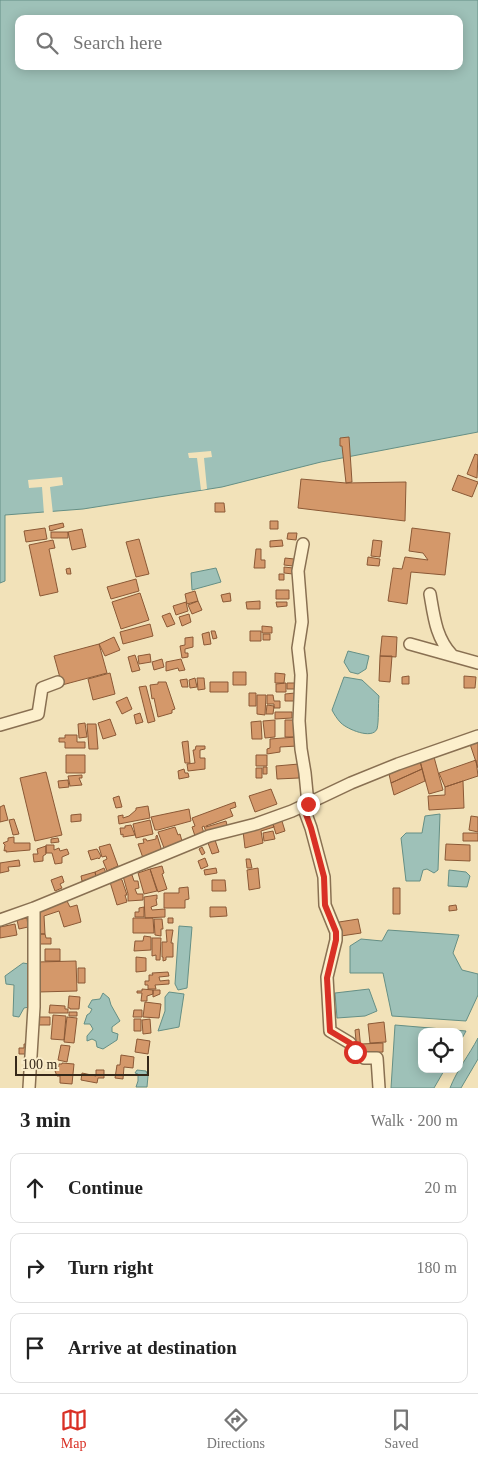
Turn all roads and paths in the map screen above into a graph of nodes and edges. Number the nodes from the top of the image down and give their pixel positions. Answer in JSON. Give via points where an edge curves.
{"nodes":[{"id":1,"x":303,"y":544,"type":"dead end"},
{"id":2,"x":430,"y":594,"type":"dead end"},
{"id":3,"x":410,"y":644,"type":"dead end"},
{"id":4,"x":452,"y":655,"type":"junction"},
{"id":5,"x":478,"y":663,"type":"edge"},
{"id":6,"x":58,"y":682,"type":"dead end"},
{"id":7,"x":0,"y":725,"type":"edge"},
{"id":8,"x":478,"y":736,"type":"edge"},
{"id":9,"x":306,"y":805,"type":"junction"},
{"id":10,"x":34,"y":908,"type":"junction"},
{"id":11,"x":0,"y":920,"type":"edge"},
{"id":12,"x":29,"y":1088,"type":"edge"},
{"id":13,"x":379,"y":1088,"type":"edge"}],
"edges":[{"from":1,"to":9,"type":"street","via":[[298,571],[302,622],[298,648],[300,749]]},
{"from":2,"to":4,"type":"street","via":[[442,645]]},
{"from":3,"to":4,"type":"street"},
{"from":4,"to":5,"type":"street"},
{"from":6,"to":7,"type":"street","via":[[42,688],[38,714]]},
{"from":8,"to":9,"type":"street","via":[[390,767]]},
{"from":9,"to":10,"type":"street","via":[[256,824],[209,836]]},
{"from":9,"to":13,"type":"street","via":[[324,877],[325,905],[336,932],[327,978],[330,1031],[350,1043],[364,1058],[377,1058]]},
{"from":10,"to":11,"type":"street"},
{"from":10,"to":12,"type":"street","via":[[34,1007]]}]}
